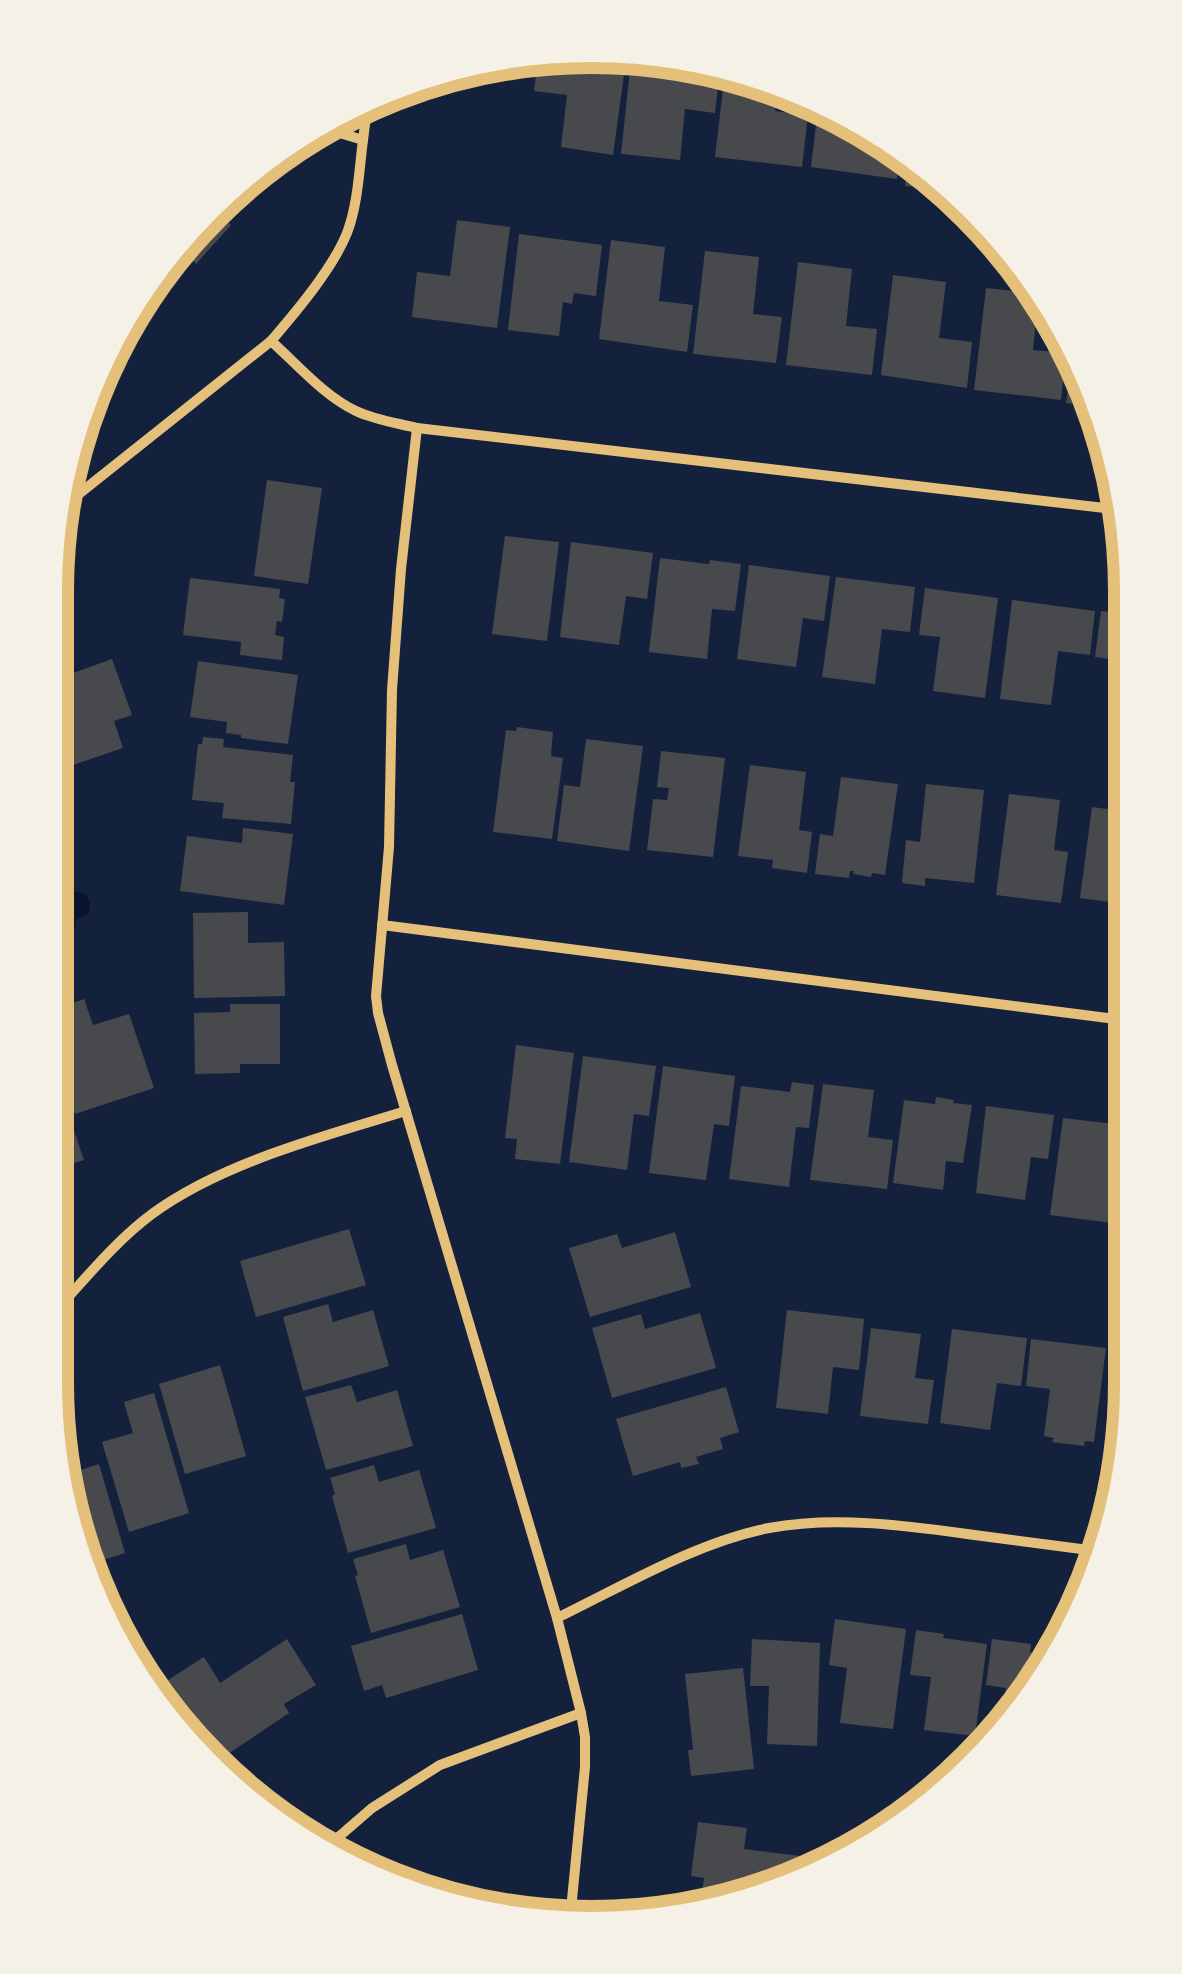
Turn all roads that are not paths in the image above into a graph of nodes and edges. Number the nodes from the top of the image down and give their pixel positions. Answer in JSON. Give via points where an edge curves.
{"nodes":[{"id":1,"x":366,"y":118,"type":"edge"},
{"id":2,"x":338,"y":133,"type":"edge"},
{"id":3,"x":363,"y":140,"type":"junction"},
{"id":4,"x":271,"y":340,"type":"junction"},
{"id":5,"x":417,"y":428,"type":"junction"},
{"id":6,"x":77,"y":496,"type":"edge"},
{"id":7,"x":1107,"y":508,"type":"edge"},
{"id":8,"x":382,"y":924,"type":"junction"},
{"id":9,"x":1114,"y":1019,"type":"edge"},
{"id":10,"x":406,"y":1111,"type":"junction"},
{"id":11,"x":68,"y":1298,"type":"edge"},
{"id":12,"x":1087,"y":1550,"type":"edge"},
{"id":13,"x":558,"y":1618,"type":"junction"},
{"id":14,"x":581,"y":1713,"type":"junction"},
{"id":15,"x":335,"y":1840,"type":"edge"},
{"id":16,"x":572,"y":1905,"type":"edge"}],
"edges":[{"from":1,"to":3,"type":"street"},
{"from":2,"to":3,"type":"street"},
{"from":3,"to":4,"type":"street","via":[[347,234]]},
{"from":4,"to":5,"type":"street","via":[[337,400],[379,420]]},
{"from":4,"to":6,"type":"street"},
{"from":5,"to":7,"type":"street"},
{"from":5,"to":8,"type":"street","via":[[392,690]]},
{"from":8,"to":9,"type":"street"},
{"from":8,"to":10,"type":"street","via":[[378,1013]]},
{"from":10,"to":11,"type":"street","via":[[266,1156],[192,1190],[123,1238]]},
{"from":10,"to":13,"type":"street"},
{"from":12,"to":13,"type":"street","via":[[894,1525],[802,1524],[732,1538]]},
{"from":13,"to":14,"type":"street"},
{"from":14,"to":15,"type":"street","via":[[440,1765]]},
{"from":14,"to":16,"type":"street","via":[[586,1767]]}]}
